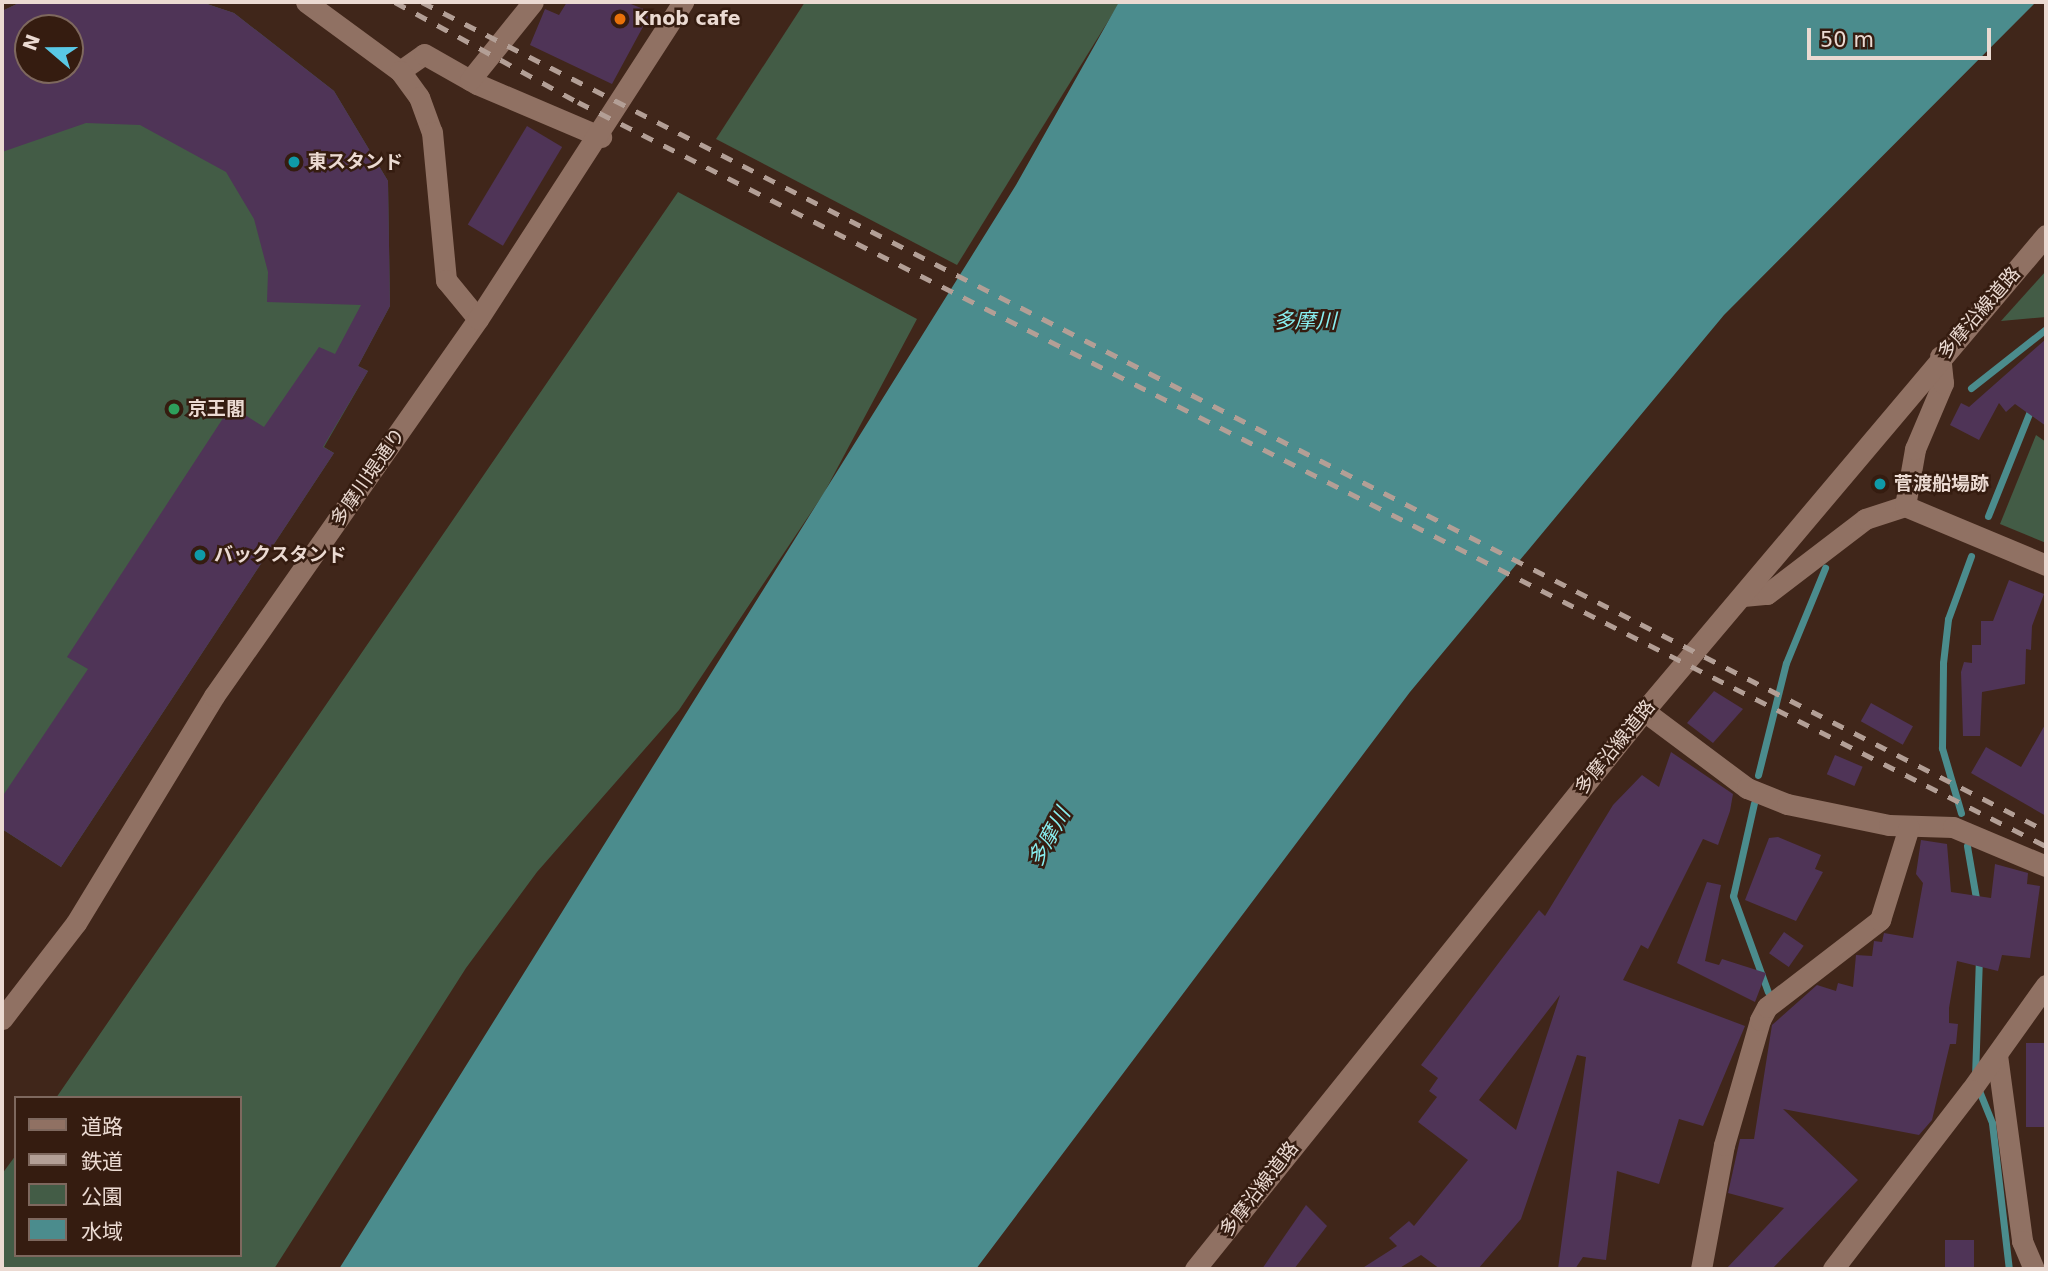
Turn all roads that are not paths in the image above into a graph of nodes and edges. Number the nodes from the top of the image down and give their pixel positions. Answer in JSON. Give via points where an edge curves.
{"nodes":[{"id":1,"x":306,"y":2,"type":"edge"},
{"id":2,"x":533,"y":2,"type":"edge"},
{"id":3,"x":683,"y":2,"type":"edge"},
{"id":4,"x":400,"y":71,"type":"junction"},
{"id":5,"x":470,"y":80,"type":"junction"},
{"id":6,"x":601,"y":137,"type":"junction"},
{"id":7,"x":2046,"y":236,"type":"edge"},
{"id":8,"x":478,"y":319,"type":"junction"},
{"id":9,"x":1940,"y":356,"type":"junction"},
{"id":10,"x":1905,"y":506,"type":"junction"},
{"id":11,"x":2046,"y":565,"type":"edge"},
{"id":12,"x":1743,"y":596,"type":"junction"},
{"id":13,"x":1644,"y":711,"type":"junction"},
{"id":14,"x":1909,"y":827,"type":"junction"},
{"id":15,"x":2046,"y":866,"type":"edge"},
{"id":16,"x":2046,"y":985,"type":"edge"},
{"id":17,"x":2,"y":1019,"type":"edge"},
{"id":18,"x":1997,"y":1055,"type":"junction"},
{"id":19,"x":1195,"y":1269,"type":"edge"},
{"id":20,"x":1701,"y":1269,"type":"edge"},
{"id":21,"x":1833,"y":1269,"type":"edge"},
{"id":22,"x":2034,"y":1269,"type":"edge"}],
"edges":[{"from":1,"to":4,"type":"street"},
{"from":2,"to":5,"type":"street"},
{"from":3,"to":6,"type":"street","name":"多摩川堤通り"},
{"from":4,"to":5,"type":"street","via":[[424,54]]},
{"from":4,"to":8,"type":"street","via":[[419,97],[432,132],[446,281]]},
{"from":5,"to":6,"type":"street"},
{"from":6,"to":8,"type":"street","name":"多摩川堤通り"},
{"from":7,"to":9,"type":"street","name":"多摩沿線道路"},
{"from":8,"to":17,"type":"street","name":"多摩川堤通り","via":[[214,696],[76,923]]},
{"from":9,"to":10,"type":"street","via":[[1943,383],[1915,449]]},
{"from":9,"to":12,"type":"street","name":"多摩沿線道路"},
{"from":10,"to":11,"type":"street"},
{"from":10,"to":12,"type":"street","via":[[1865,519],[1768,594]]},
{"from":12,"to":13,"type":"street","name":"多摩沿線道路"},
{"from":13,"to":14,"type":"street","via":[[1747,788],[1787,804]]},
{"from":13,"to":19,"type":"street","name":"多摩沿線道路"},
{"from":14,"to":15,"type":"street","via":[[1953,827]]},
{"from":14,"to":20,"type":"street","via":[[1880,920],[1767,1007],[1759,1020],[1724,1144]]},
{"from":16,"to":18,"type":"street"},
{"from":18,"to":21,"type":"street"},
{"from":18,"to":22,"type":"street","via":[[2022,1241]]}]}
